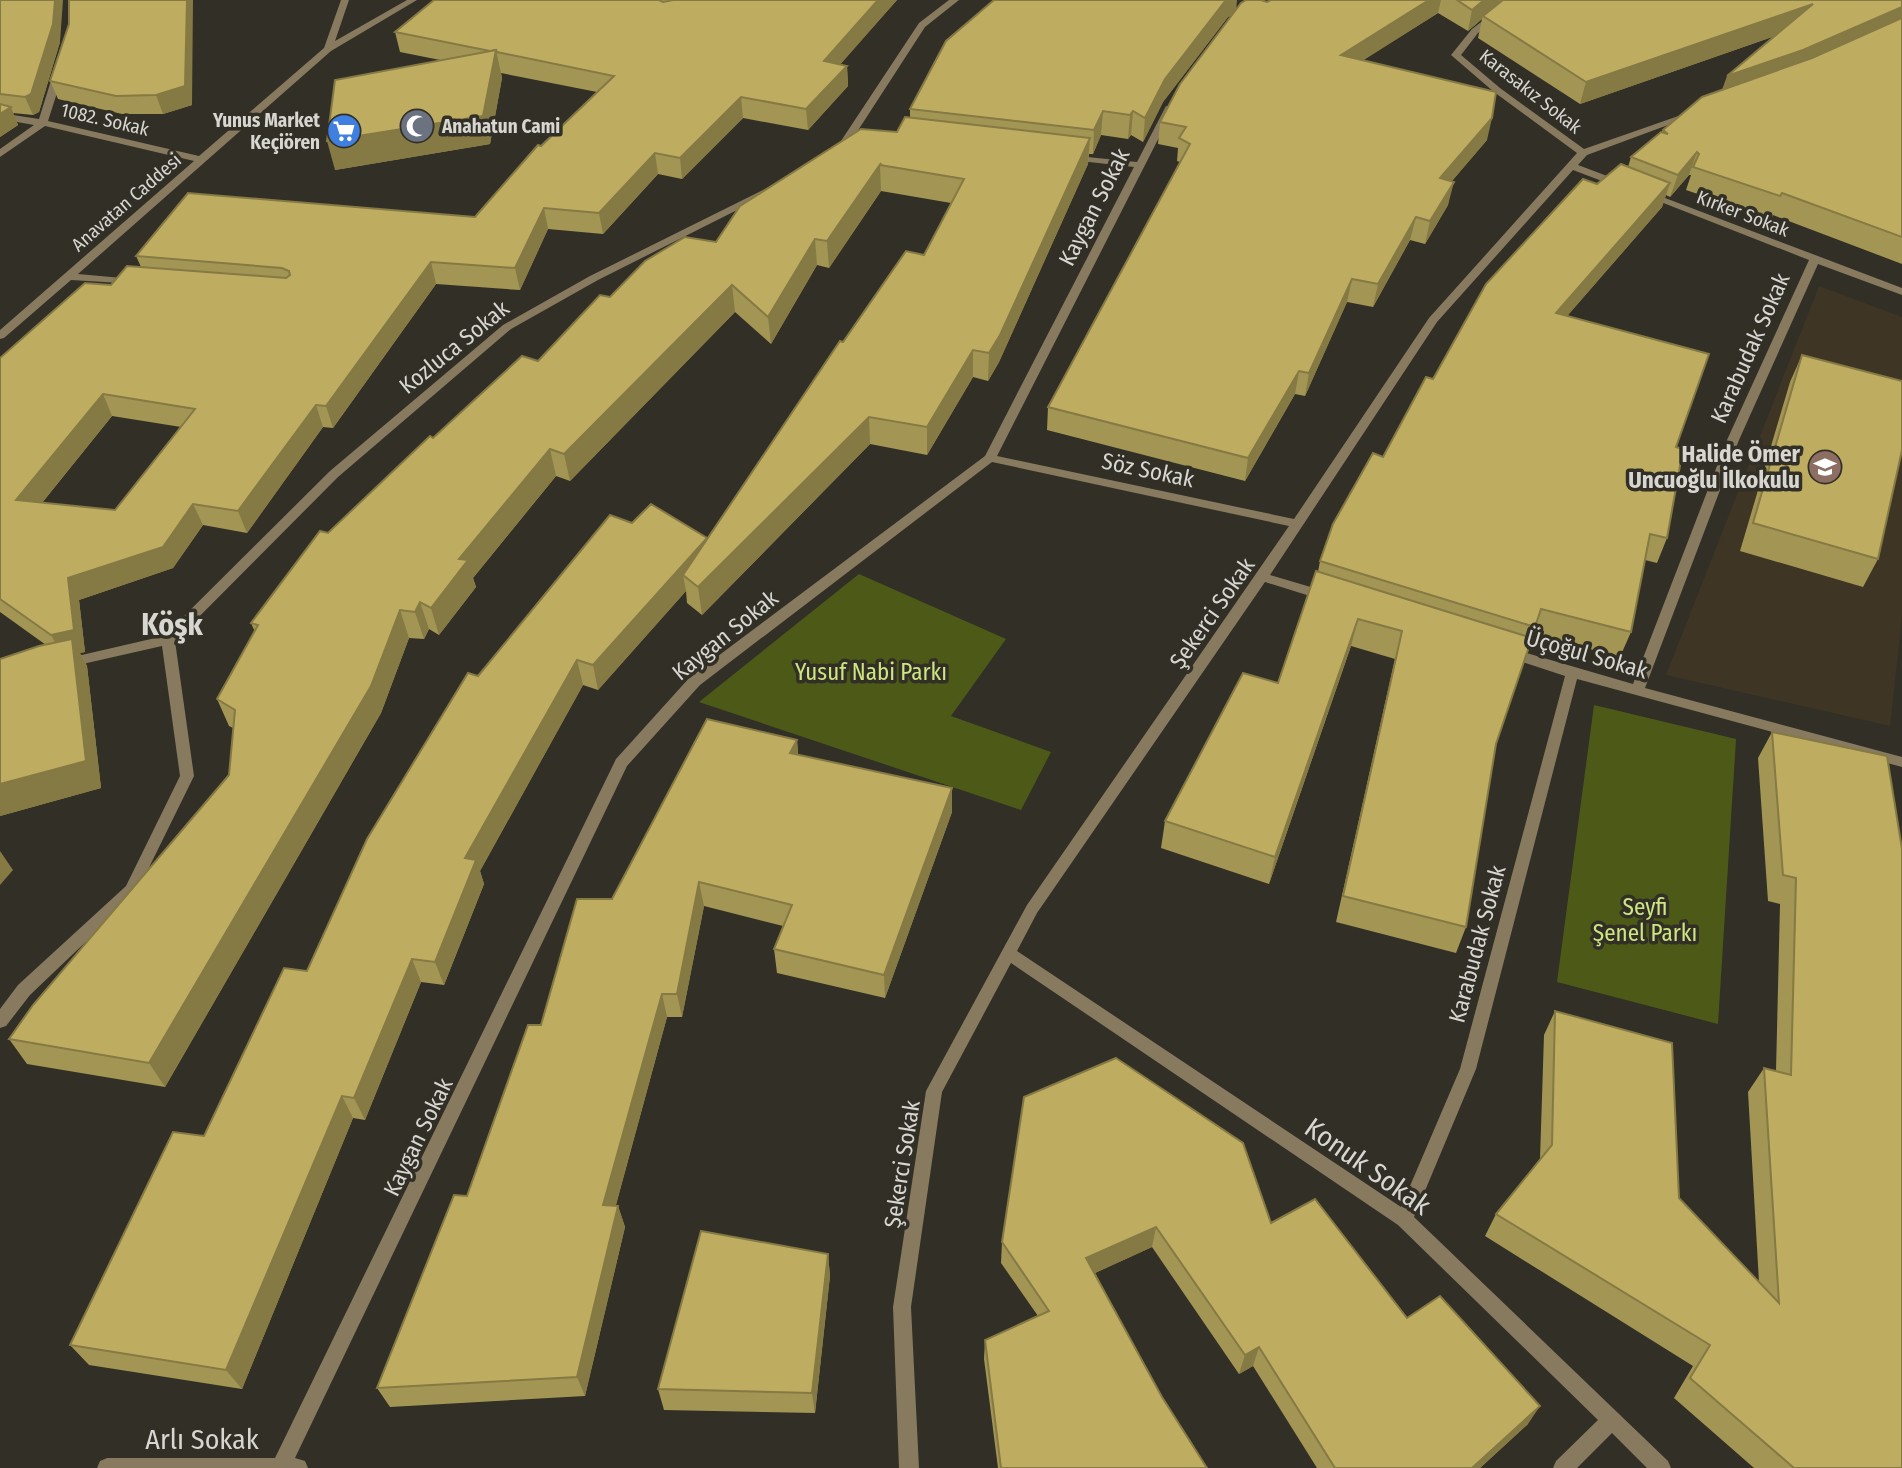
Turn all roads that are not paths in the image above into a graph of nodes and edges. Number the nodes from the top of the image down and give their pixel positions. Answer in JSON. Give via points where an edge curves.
{"nodes":[{"id":1,"x":345,"y":0,"type":"edge"},
{"id":2,"x":413,"y":0,"type":"edge"},
{"id":3,"x":955,"y":0,"type":"edge"},
{"id":4,"x":1516,"y":0,"type":"edge"},
{"id":5,"x":328,"y":49,"type":"junction"},
{"id":6,"x":61,"y":65,"type":"edge"},
{"id":7,"x":1178,"y":94,"type":"edge"},
{"id":8,"x":1698,"y":112,"type":"edge"},
{"id":9,"x":0,"y":116,"type":"edge"},
{"id":10,"x":43,"y":123,"type":"junction"},
{"id":11,"x":854,"y":132,"type":"junction"},
{"id":12,"x":868,"y":133,"type":"edge"},
{"id":13,"x":1583,"y":153,"type":"junction"},
{"id":14,"x":0,"y":154,"type":"edge"},
{"id":15,"x":1057,"y":155,"type":"edge"},
{"id":16,"x":834,"y":158,"type":"edge"},
{"id":17,"x":201,"y":160,"type":"junction"},
{"id":18,"x":1139,"y":165,"type":"junction"},
{"id":19,"x":1571,"y":166,"type":"junction"},
{"id":20,"x":786,"y":181,"type":"edge"},
{"id":21,"x":1815,"y":259,"type":"junction"},
{"id":22,"x":68,"y":276,"type":"junction"},
{"id":23,"x":151,"y":284,"type":"edge"},
{"id":24,"x":1902,"y":292,"type":"edge"},
{"id":25,"x":0,"y":336,"type":"edge"},
{"id":26,"x":989,"y":458,"type":"junction"},
{"id":27,"x":1298,"y":524,"type":"junction"},
{"id":28,"x":1263,"y":576,"type":"junction"},
{"id":29,"x":1340,"y":601,"type":"edge"},
{"id":30,"x":168,"y":639,"type":"junction"},
{"id":31,"x":1495,"y":649,"type":"edge"},
{"id":32,"x":52,"y":667,"type":"edge"},
{"id":33,"x":1572,"y":673,"type":"junction"},
{"id":34,"x":1637,"y":691,"type":"junction"},
{"id":35,"x":1902,"y":762,"type":"edge"},
{"id":36,"x":1008,"y":953,"type":"junction"},
{"id":37,"x":0,"y":1021,"type":"edge"},
{"id":38,"x":1404,"y":1219,"type":"junction"},
{"id":39,"x":1612,"y":1420,"type":"junction"},
{"id":40,"x":107,"y":1468,"type":"edge"},
{"id":41,"x":281,"y":1468,"type":"edge"},
{"id":42,"x":298,"y":1468,"type":"edge"},
{"id":43,"x":909,"y":1468,"type":"edge"},
{"id":44,"x":1563,"y":1468,"type":"edge"},
{"id":45,"x":1661,"y":1468,"type":"edge"}],
"edges":[{"from":1,"to":5,"type":"street"},
{"from":2,"to":5,"type":"street","name":"Anavatan Caddesi"},
{"from":3,"to":11,"type":"street","via":[[922,25]]},
{"from":4,"to":13,"type":"street","name":"Karasakız Sokak","via":[[1475,31],[1456,55]]},
{"from":5,"to":17,"type":"street","name":"Anavatan Caddesi"},
{"from":6,"to":10,"type":"street"},
{"from":7,"to":18,"type":"street","name":"Kaygan Sokak"},
{"from":8,"to":13,"type":"street","name":"Şekerci Sokak"},
{"from":9,"to":10,"type":"street","name":"1082. Sokak"},
{"from":10,"to":14,"type":"street"},
{"from":10,"to":17,"type":"street","name":"1082. Sokak"},
{"from":11,"to":12,"type":"street"},
{"from":11,"to":16,"type":"street"},
{"from":13,"to":19,"type":"street","name":"Şekerci Sokak"},
{"from":15,"to":18,"type":"street"},
{"from":17,"to":22,"type":"street","name":"Anavatan Caddesi"},
{"from":18,"to":26,"type":"street","name":"Kaygan Sokak"},
{"from":19,"to":21,"type":"street","name":"Kırker Sokak"},
{"from":19,"to":27,"type":"street","name":"Şekerci Sokak","via":[[1433,320]]},
{"from":20,"to":30,"type":"street","name":"Kozluca Sokak","via":[[507,327],[334,474]]},
{"from":21,"to":24,"type":"street","name":"Kırker Sokak"},
{"from":21,"to":34,"type":"street","name":"Karabudak Sokak","via":[[1733,440]]},
{"from":22,"to":23,"type":"street"},
{"from":22,"to":25,"type":"street","name":"Anavatan Caddesi"},
{"from":26,"to":27,"type":"street","name":"Söz Sokak"},
{"from":26,"to":41,"type":"street","name":"Kaygan Sokak","via":[[695,681],[621,764]]},
{"from":27,"to":28,"type":"street","name":"Şekerci Sokak"},
{"from":28,"to":29,"type":"street"},
{"from":28,"to":36,"type":"street","name":"Şekerci Sokak","via":[[1032,909]]},
{"from":30,"to":32,"type":"street"},
{"from":30,"to":37,"type":"street","via":[[187,776],[131,890],[24,990]]},
{"from":31,"to":33,"type":"street","name":"Üçoğul Sokak"},
{"from":33,"to":34,"type":"street","name":"Üçoğul Sokak"},
{"from":33,"to":38,"type":"street","name":"Karabudak Sokak","via":[[1468,1069]]},
{"from":34,"to":35,"type":"street","name":"Üçoğul Sokak"},
{"from":36,"to":38,"type":"street","name":"Konuk Sokak"},
{"from":36,"to":43,"type":"street","name":"Şekerci Sokak","via":[[934,1091],[902,1307]]},
{"from":38,"to":39,"type":"street","name":"Konuk Sokak"},
{"from":39,"to":44,"type":"street"},
{"from":39,"to":45,"type":"street","name":"Konuk Sokak"},
{"from":40,"to":41,"type":"street","name":"Arlı Sokak"},
{"from":41,"to":42,"type":"street","name":"Arlı Sokak"}]}
